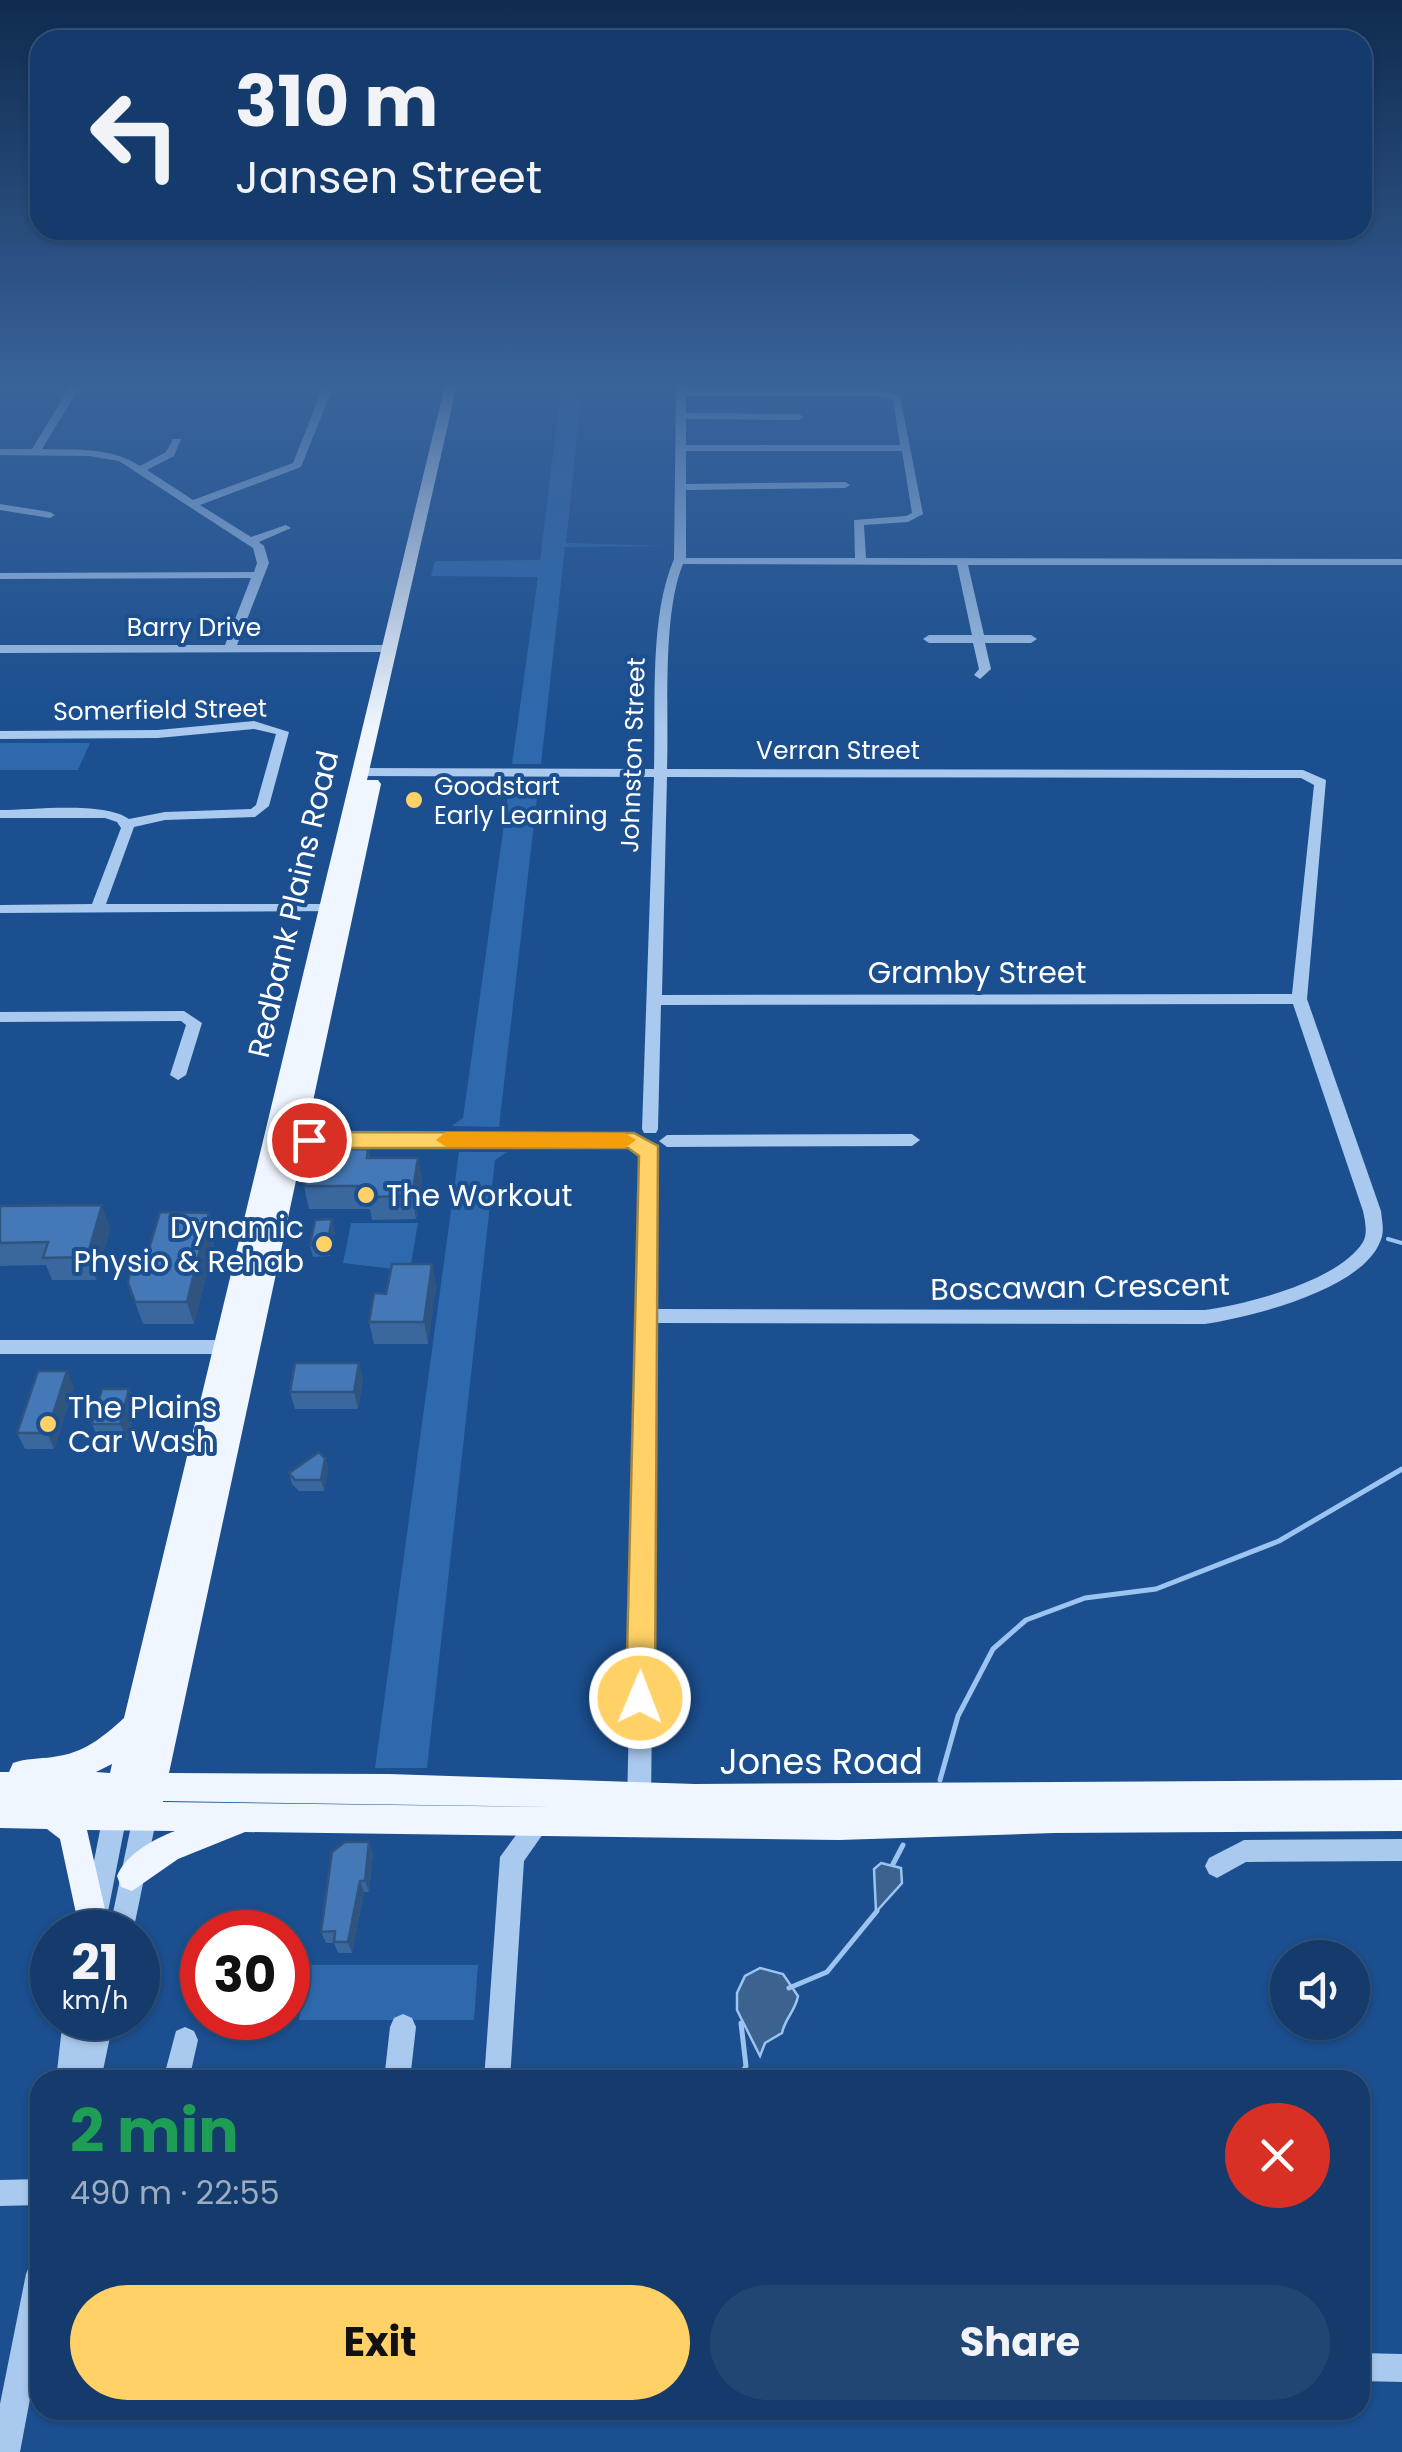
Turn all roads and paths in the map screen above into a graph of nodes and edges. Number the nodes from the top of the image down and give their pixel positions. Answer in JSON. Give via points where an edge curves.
{"nodes":[{"id":1,"x":185,"y":499,"type":"edge"},
{"id":2,"x":204,"y":499,"type":"edge"},
{"id":3,"x":424,"y":499,"type":"edge"},
{"id":4,"x":435,"y":499,"type":"edge"},
{"id":5,"x":680,"y":499,"type":"edge"},
{"id":6,"x":915,"y":499,"type":"edge"},
{"id":7,"x":192,"y":504,"type":"junction"},
{"id":8,"x":0,"y":507,"type":"edge"},
{"id":9,"x":50,"y":515,"type":"dead end"},
{"id":10,"x":286,"y":528,"type":"dead end"},
{"id":11,"x":250,"y":541,"type":"junction"},
{"id":12,"x":680,"y":561,"type":"junction"},
{"id":13,"x":861,"y":561,"type":"junction"},
{"id":14,"x":962,"y":561,"type":"junction"},
{"id":15,"x":1402,"y":562,"type":"edge"},
{"id":16,"x":259,"y":575,"type":"junction"},
{"id":17,"x":0,"y":576,"type":"edge"},
{"id":18,"x":928,"y":639,"type":"dead end"},
{"id":19,"x":979,"y":639,"type":"junction"},
{"id":20,"x":1030,"y":639,"type":"dead end"},
{"id":21,"x":230,"y":649,"type":"junction"},
{"id":22,"x":388,"y":649,"type":"junction"},
{"id":23,"x":0,"y":650,"type":"edge"},
{"id":24,"x":980,"y":676,"type":"dead end"},
{"id":25,"x":0,"y":735,"type":"edge"},
{"id":26,"x":367,"y":772,"type":"junction"},
{"id":27,"x":660,"y":772,"type":"junction"},
{"id":28,"x":1316,"y":776,"type":"joint"},
{"id":29,"x":0,"y":814,"type":"edge"},
{"id":30,"x":127,"y":824,"type":"junction"},
{"id":31,"x":97,"y":908,"type":"junction"},
{"id":32,"x":335,"y":908,"type":"junction"},
{"id":33,"x":0,"y":909,"type":"edge"},
{"id":34,"x":1298,"y":999,"type":"junction"},
{"id":35,"x":654,"y":1000,"type":"junction"},
{"id":36,"x":0,"y":1017,"type":"edge"},
{"id":37,"x":178,"y":1075,"type":"dead end"},
{"id":38,"x":286,"y":1139,"type":"junction"},
{"id":39,"x":912,"y":1140,"type":"dead end"},
{"id":40,"x":650,"y":1144,"type":"junction"},
{"id":41,"x":647,"y":1316,"type":"junction"},
{"id":42,"x":0,"y":1346,"type":"edge"},
{"id":43,"x":237,"y":1347,"type":"junction"},
{"id":44,"x":229,"y":1448,"type":"junction"},
{"id":45,"x":178,"y":1545,"type":"junction"},
{"id":46,"x":136,"y":1721,"type":"junction"},
{"id":47,"x":0,"y":1773,"type":"edge"},
{"id":48,"x":0,"y":1786,"type":"edge"},
{"id":49,"x":1402,"y":1794,"type":"edge"},
{"id":50,"x":133,"y":1802,"type":"junction"},
{"id":51,"x":638,"y":1811,"type":"junction"},
{"id":52,"x":0,"y":1814,"type":"edge"},
{"id":53,"x":53,"y":1815,"type":"junction"},
{"id":54,"x":249,"y":1816,"type":"junction"},
{"id":55,"x":1402,"y":1817,"type":"edge"},
{"id":56,"x":492,"y":1822,"type":"junction"},
{"id":57,"x":538,"y":1824,"type":"junction"},
{"id":58,"x":1402,"y":1850,"type":"edge"},
{"id":59,"x":512,"y":1858,"type":"junction"},
{"id":60,"x":1218,"y":1866,"type":"dead end"},
{"id":61,"x":132,"y":1876,"type":"junction"},
{"id":62,"x":96,"y":1910,"type":"edge"},
{"id":63,"x":107,"y":1910,"type":"edge"},
{"id":64,"x":113,"y":1910,"type":"edge"},
{"id":65,"x":404,"y":2027,"type":"dead end"},
{"id":66,"x":73,"y":2040,"type":"edge"},
{"id":67,"x":97,"y":2040,"type":"edge"},
{"id":68,"x":184,"y":2040,"type":"dead end"},
{"id":69,"x":69,"y":2070,"type":"edge"},
{"id":70,"x":90,"y":2070,"type":"edge"},
{"id":71,"x":178,"y":2070,"type":"edge"},
{"id":72,"x":398,"y":2070,"type":"edge"},
{"id":73,"x":498,"y":2070,"type":"edge"},
{"id":74,"x":30,"y":2192,"type":"edge"},
{"id":75,"x":0,"y":2193,"type":"edge"},
{"id":76,"x":30,"y":2325,"type":"edge"},
{"id":77,"x":1370,"y":2367,"type":"edge"},
{"id":78,"x":1402,"y":2368,"type":"edge"},
{"id":79,"x":5,"y":2452,"type":"edge"}],
"edges":[{"from":1,"to":7,"type":"street"},
{"from":2,"to":7,"type":"street"},
{"from":3,"to":22,"type":"main road","name":"Redbank Plains Road"},
{"from":4,"to":26,"type":"main road","name":"Redbank Plains Road"},
{"from":5,"to":12,"type":"street","name":"Johnston Street"},
{"from":6,"to":13,"type":"street","via":[[918,514],[908,519],[858,522]]},
{"from":7,"to":11,"type":"street"},
{"from":8,"to":9,"type":"street"},
{"from":10,"to":11,"type":"street"},
{"from":11,"to":16,"type":"street","via":[[264,556]]},
{"from":12,"to":13,"type":"street"},
{"from":12,"to":27,"type":"street","name":"Johnston Street","via":[[667,595]]},
{"from":13,"to":14,"type":"street"},
{"from":14,"to":15,"type":"street"},
{"from":14,"to":19,"type":"street"},
{"from":16,"to":17,"type":"street"},
{"from":16,"to":21,"type":"street"},
{"from":18,"to":19,"type":"street"},
{"from":19,"to":20,"type":"street"},
{"from":19,"to":24,"type":"street","via":[[985,669]]},
{"from":21,"to":22,"type":"street","name":"Barry Drive"},
{"from":21,"to":23,"type":"street","name":"Barry Drive"},
{"from":22,"to":26,"type":"main road","name":"Redbank Plains Road"},
{"from":25,"to":30,"type":"street","name":"Somerfield Street","via":[[254,726],[283,732],[255,813]]},
{"from":26,"to":27,"type":"street","name":"Verran Street"},
{"from":26,"to":32,"type":"main road","name":"Redbank Plains Road"},
{"from":27,"to":28,"type":"street","name":"Verran Street"},
{"from":27,"to":35,"type":"street","name":"Johnston Street"},
{"from":28,"to":34,"type":"street","name":"Boscawan Crescent","via":[[1321,783]]},
{"from":29,"to":30,"type":"street","via":[[106,814]]},
{"from":30,"to":31,"type":"street"},
{"from":31,"to":32,"type":"street"},
{"from":31,"to":33,"type":"street"},
{"from":32,"to":38,"type":"main road","name":"Redbank Plains Road"},
{"from":32,"to":38,"type":"main road","name":"Redbank Plains Road","via":[[308,1086],[298,1093]]},
{"from":34,"to":35,"type":"street","name":"Gramby Street"},
{"from":34,"to":41,"type":"street","name":"Boscawan Crescent","via":[[1375,1229],[1369,1248],[1287,1299],[1205,1317]]},
{"from":35,"to":40,"type":"street","name":"Johnston Street","via":[[650,1129],[662,1132]]},
{"from":36,"to":37,"type":"street","via":[[184,1016],[194,1022]]},
{"from":38,"to":40,"type":"street"},
{"from":38,"to":43,"type":"main road","name":"Redbank Plains Road"},
{"from":39,"to":40,"type":"street"},
{"from":40,"to":41,"type":"street"},
{"from":41,"to":51,"type":"street"},
{"from":42,"to":43,"type":"street"},
{"from":43,"to":44,"type":"main road","name":"Redbank Plains Road"},
{"from":43,"to":45,"type":"main road","name":"Redbank Plains Road"},
{"from":44,"to":45,"type":"main road","via":[[214,1462],[198,1530]]},
{"from":44,"to":50,"type":"main road","name":"Redbank Plains Road"},
{"from":45,"to":46,"type":"main road","name":"Redbank Plains Road"},
{"from":46,"to":47,"type":"main road","via":[[120,1746],[102,1756],[44,1774]]},
{"from":46,"to":50,"type":"main road","name":"Redbank Plains Road"},
{"from":48,"to":50,"type":"main road"},
{"from":49,"to":51,"type":"main road","name":"Jones Road"},
{"from":50,"to":51,"type":"main road","name":"Jones Road","via":[[389,1788]]},
{"from":50,"to":53,"type":"main road"},
{"from":50,"to":54,"type":"main road","name":"Jones Road"},
{"from":50,"to":61,"type":"street"},
{"from":50,"to":63,"type":"street"},
{"from":51,"to":55,"type":"main road","name":"Jones Road"},
{"from":51,"to":57,"type":"main road","name":"Jones Road"},
{"from":52,"to":53,"type":"main road"},
{"from":53,"to":62,"type":"main road","via":[[73,1830]]},
{"from":54,"to":56,"type":"main road","name":"Jones Road"},
{"from":54,"to":61,"type":"main road","via":[[166,1849]]},
{"from":56,"to":57,"type":"main road","name":"Jones Road"},
{"from":56,"to":59,"type":"street"},
{"from":57,"to":59,"type":"street"},
{"from":58,"to":60,"type":"street","via":[[1244,1852]]},
{"from":59,"to":73,"type":"street"},
{"from":61,"to":64,"type":"street"},
{"from":65,"to":72,"type":"street"},
{"from":66,"to":69,"type":"street"},
{"from":67,"to":70,"type":"street"},
{"from":68,"to":71,"type":"street"},
{"from":74,"to":75,"type":"street"},
{"from":76,"to":79,"type":"street"},
{"from":77,"to":78,"type":"street"}]}
